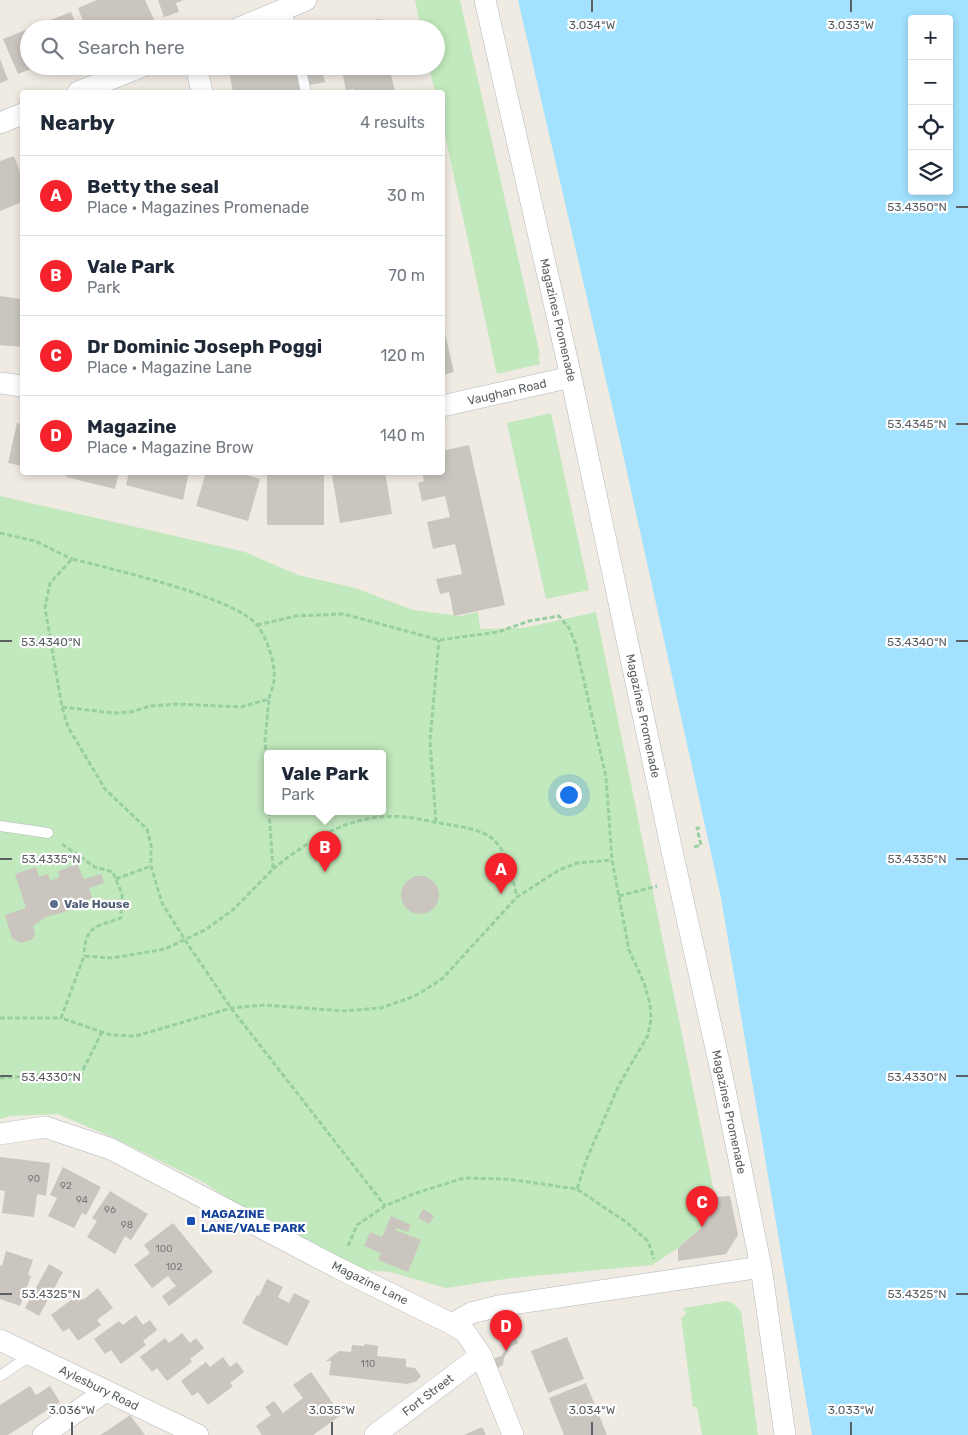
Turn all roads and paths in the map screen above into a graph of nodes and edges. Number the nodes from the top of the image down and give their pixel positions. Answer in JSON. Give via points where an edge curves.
{"nodes":[{"id":1,"x":306,"y":0,"type":"edge"},
{"id":2,"x":485,"y":0,"type":"edge"},
{"id":3,"x":289,"y":19,"type":"edge"},
{"id":4,"x":120,"y":75,"type":"edge"},
{"id":5,"x":198,"y":75,"type":"edge"},
{"id":6,"x":302,"y":75,"type":"edge"},
{"id":7,"x":83,"y":90,"type":"edge"},
{"id":8,"x":202,"y":90,"type":"edge"},
{"id":9,"x":306,"y":90,"type":"edge"},
{"id":10,"x":20,"y":115,"type":"edge"},
{"id":11,"x":0,"y":124,"type":"edge"},
{"id":12,"x":571,"y":377,"type":"junction"},
{"id":13,"x":0,"y":384,"type":"edge"},
{"id":14,"x":20,"y":386,"type":"edge"},
{"id":15,"x":445,"y":405,"type":"edge"},
{"id":16,"x":0,"y":533,"type":"edge"},
{"id":17,"x":72,"y":559,"type":"junction"},
{"id":18,"x":257,"y":625,"type":"junction"},
{"id":19,"x":439,"y":640,"type":"junction"},
{"id":20,"x":269,"y":699,"type":"junction"},
{"id":21,"x":62,"y":708,"type":"junction"},
{"id":22,"x":266,"y":750,"type":"edge"},
{"id":23,"x":269,"y":815,"type":"edge"},
{"id":24,"x":436,"y":822,"type":"junction"},
{"id":25,"x":0,"y":826,"type":"edge"},
{"id":26,"x":700,"y":828,"type":"dead end"},
{"id":27,"x":48,"y":833,"type":"joint"},
{"id":28,"x":701,"y":843,"type":"dead end"},
{"id":29,"x":612,"y":860,"type":"junction"},
{"id":30,"x":151,"y":866,"type":"junction"},
{"id":31,"x":273,"y":869,"type":"junction"},
{"id":32,"x":116,"y":879,"type":"junction"},
{"id":33,"x":678,"y":881,"type":"junction"},
{"id":34,"x":619,"y":896,"type":"junction"},
{"id":35,"x":517,"y":897,"type":"junction"},
{"id":36,"x":185,"y":940,"type":"junction"},
{"id":37,"x":84,"y":956,"type":"junction"},
{"id":38,"x":231,"y":1008,"type":"junction"},
{"id":39,"x":0,"y":1018,"type":"edge"},
{"id":40,"x":61,"y":1018,"type":"junction"},
{"id":41,"x":102,"y":1032,"type":"junction"},
{"id":42,"x":0,"y":1078,"type":"edge"},
{"id":43,"x":0,"y":1134,"type":"edge"},
{"id":44,"x":577,"y":1189,"type":"junction"},
{"id":45,"x":385,"y":1206,"type":"junction"},
{"id":46,"x":761,"y":1267,"type":"junction"},
{"id":47,"x":338,"y":1268,"type":"junction"},
{"id":48,"x":662,"y":1281,"type":"junction"},
{"id":49,"x":452,"y":1324,"type":"junction"},
{"id":50,"x":0,"y":1340,"type":"edge"},
{"id":51,"x":481,"y":1354,"type":"junction"},
{"id":52,"x":31,"y":1355,"type":"junction"},
{"id":53,"x":0,"y":1376,"type":"edge"},
{"id":54,"x":106,"y":1392,"type":"junction"},
{"id":55,"x":43,"y":1435,"type":"edge"},
{"id":56,"x":198,"y":1435,"type":"edge"},
{"id":57,"x":375,"y":1435,"type":"edge"},
{"id":58,"x":513,"y":1435,"type":"edge"},
{"id":59,"x":785,"y":1435,"type":"edge"}],
"edges":[{"from":1,"to":3,"type":"street"},
{"from":2,"to":12,"type":"street","name":"Magazines Promenade"},
{"from":4,"to":7,"type":"street"},
{"from":5,"to":8,"type":"street"},
{"from":6,"to":9,"type":"lane"},
{"from":10,"to":11,"type":"street"},
{"from":12,"to":15,"type":"street","name":"Vaughan Road"},
{"from":12,"to":33,"type":"street","name":"Magazines Promenade"},
{"from":13,"to":14,"type":"street"},
{"from":16,"to":17,"type":"path","via":[[35,541]]},
{"from":17,"to":18,"type":"path","via":[[198,594],[232,607]]},
{"from":17,"to":21,"type":"path","via":[[50,583],[45,608]]},
{"from":18,"to":19,"type":"path","via":[[296,616],[344,614]]},
{"from":18,"to":20,"type":"path","via":[[270,647],[274,680]]},
{"from":19,"to":24,"type":"path","via":[[430,741]]},
{"from":19,"to":29,"type":"path","via":[[498,632],[529,621],[559,616],[569,628],[606,777]]},
{"from":20,"to":21,"type":"path","via":[[241,708],[178,704],[113,713]]},
{"from":20,"to":22,"type":"path"},
{"from":21,"to":30,"type":"path","via":[[68,727],[105,789],[147,829]]},
{"from":23,"to":31,"type":"path"},
{"from":24,"to":31,"type":"path","via":[[404,817],[377,817],[352,822],[295,851]]},
{"from":24,"to":35,"type":"path","via":[[470,828],[494,840],[508,861]]},
{"from":25,"to":27,"type":"lane"},
{"from":26,"to":28,"type":"path"},
{"from":27,"to":32,"type":"path","via":[[95,868],[113,872]]},
{"from":29,"to":34,"type":"path"},
{"from":29,"to":35,"type":"path","via":[[577,863],[558,870]]},
{"from":30,"to":32,"type":"path"},
{"from":30,"to":36,"type":"path","via":[[162,903]]},
{"from":31,"to":36,"type":"path","via":[[234,909]]},
{"from":32,"to":37,"type":"path","via":[[122,894],[121,918],[93,928],[85,940]]},
{"from":33,"to":34,"type":"path"},
{"from":33,"to":46,"type":"street","name":"Magazines Promenade"},
{"from":34,"to":44,"type":"path","via":[[630,950],[644,983],[651,1019],[648,1035],[619,1085]]},
{"from":35,"to":38,"type":"path","via":[[442,979],[415,996],[381,1008],[344,1011],[264,1005]]},
{"from":36,"to":37,"type":"path","via":[[165,949],[112,958]]},
{"from":36,"to":38,"type":"path"},
{"from":37,"to":40,"type":"path"},
{"from":38,"to":41,"type":"path","via":[[136,1036]]},
{"from":38,"to":45,"type":"path"},
{"from":39,"to":40,"type":"path"},
{"from":40,"to":41,"type":"path"},
{"from":41,"to":42,"type":"path","via":[[78,1080],[47,1075]]},
{"from":43,"to":47,"type":"street","name":"Magazine Lane","via":[[45,1127],[111,1149]]},
{"from":44,"to":45,"type":"path","via":[[507,1179],[464,1178]]},
{"from":44,"to":48,"type":"path","via":[[626,1222],[648,1242]]},
{"from":45,"to":47,"type":"path","via":[[357,1225]]},
{"from":46,"to":48,"type":"street"},
{"from":46,"to":59,"type":"street","name":"Magazines Promenade"},
{"from":47,"to":49,"type":"street","name":"Magazine Lane"},
{"from":48,"to":49,"type":"street","via":[[499,1306],[471,1313]]},
{"from":49,"to":51,"type":"street","name":"Magazine Lane","via":[[464,1332]]},
{"from":50,"to":52,"type":"street","name":"Aylesbury Road"},
{"from":51,"to":57,"type":"street","name":"Fort Street"},
{"from":51,"to":58,"type":"street","name":"Magazine Lane"},
{"from":52,"to":53,"type":"lane"},
{"from":52,"to":54,"type":"street","name":"Aylesbury Road"},
{"from":54,"to":55,"type":"street"},
{"from":54,"to":56,"type":"street","name":"Aylesbury Road"}]}
